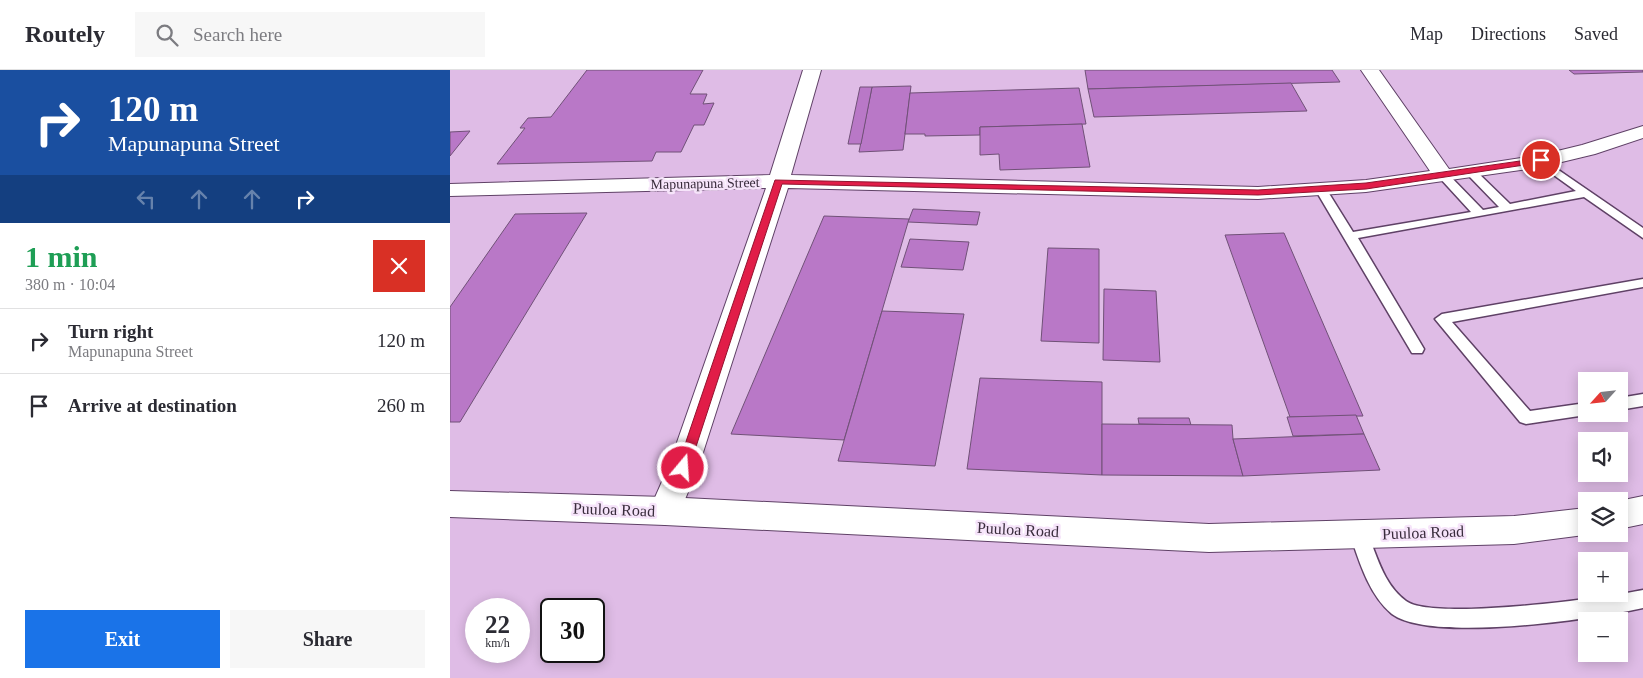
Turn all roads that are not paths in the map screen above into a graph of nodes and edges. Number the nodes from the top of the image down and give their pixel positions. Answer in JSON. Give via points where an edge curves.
{"nodes":[{"id":1,"x":812,"y":70,"type":"edge"},
{"id":2,"x":1370,"y":70,"type":"edge"},
{"id":3,"x":1643,"y":132,"type":"edge"},
{"id":4,"x":1541,"y":160,"type":"junction"},
{"id":5,"x":1471,"y":172,"type":"junction"},
{"id":6,"x":1444,"y":176,"type":"junction"},
{"id":7,"x":778,"y":182,"type":"junction"},
{"id":8,"x":1321,"y":189,"type":"junction"},
{"id":9,"x":450,"y":190,"type":"edge"},
{"id":10,"x":1586,"y":193,"type":"junction"},
{"id":11,"x":1508,"y":209,"type":"junction"},
{"id":12,"x":1480,"y":214,"type":"junction"},
{"id":13,"x":1643,"y":234,"type":"edge"},
{"id":14,"x":1350,"y":236,"type":"junction"},
{"id":15,"x":1643,"y":282,"type":"edge"},
{"id":16,"x":1417,"y":349,"type":"dead end"},
{"id":17,"x":1643,"y":400,"type":"edge"},
{"id":18,"x":1628,"y":402,"type":"edge"},
{"id":19,"x":1578,"y":410,"type":"edge"},
{"id":20,"x":450,"y":504,"type":"edge"},
{"id":21,"x":1643,"y":510,"type":"edge"},
{"id":22,"x":665,"y":511,"type":"junction"},
{"id":23,"x":1628,"y":513,"type":"edge"},
{"id":24,"x":1578,"y":523,"type":"edge"},
{"id":25,"x":1359,"y":534,"type":"junction"},
{"id":26,"x":1643,"y":599,"type":"edge"}],
"edges":[{"from":1,"to":7,"type":"street"},
{"from":2,"to":6,"type":"street"},
{"from":3,"to":4,"type":"street","name":"Mapunapuna Street","via":[[1588,150]]},
{"from":4,"to":5,"type":"street","name":"Mapunapuna Street"},
{"from":4,"to":10,"type":"lane"},
{"from":5,"to":6,"type":"street","name":"Mapunapuna Street"},
{"from":5,"to":11,"type":"lane"},
{"from":6,"to":8,"type":"street","name":"Mapunapuna Street"},
{"from":6,"to":12,"type":"lane"},
{"from":7,"to":8,"type":"street","name":"Mapunapuna Street","via":[[1258,193]]},
{"from":7,"to":9,"type":"street","name":"Mapunapuna Street"},
{"from":7,"to":22,"type":"street","via":[[683,468]]},
{"from":8,"to":14,"type":"lane"},
{"from":10,"to":11,"type":"lane"},
{"from":10,"to":13,"type":"lane"},
{"from":11,"to":12,"type":"lane"},
{"from":12,"to":14,"type":"lane"},
{"from":14,"to":16,"type":"lane"},
{"from":15,"to":19,"type":"lane","via":[[1442,319],[1526,418]]},
{"from":17,"to":18,"type":"lane"},
{"from":20,"to":22,"type":"street","name":"Puuloa Road"},
{"from":21,"to":23,"type":"street"},
{"from":22,"to":25,"type":"street","name":"Puuloa Road","via":[[1209,538]]},
{"from":24,"to":25,"type":"street","name":"Puuloa Road","via":[[1514,530]]},
{"from":25,"to":26,"type":"lane","via":[[1372,571],[1387,595],[1408,613],[1465,617],[1601,608]]}]}
